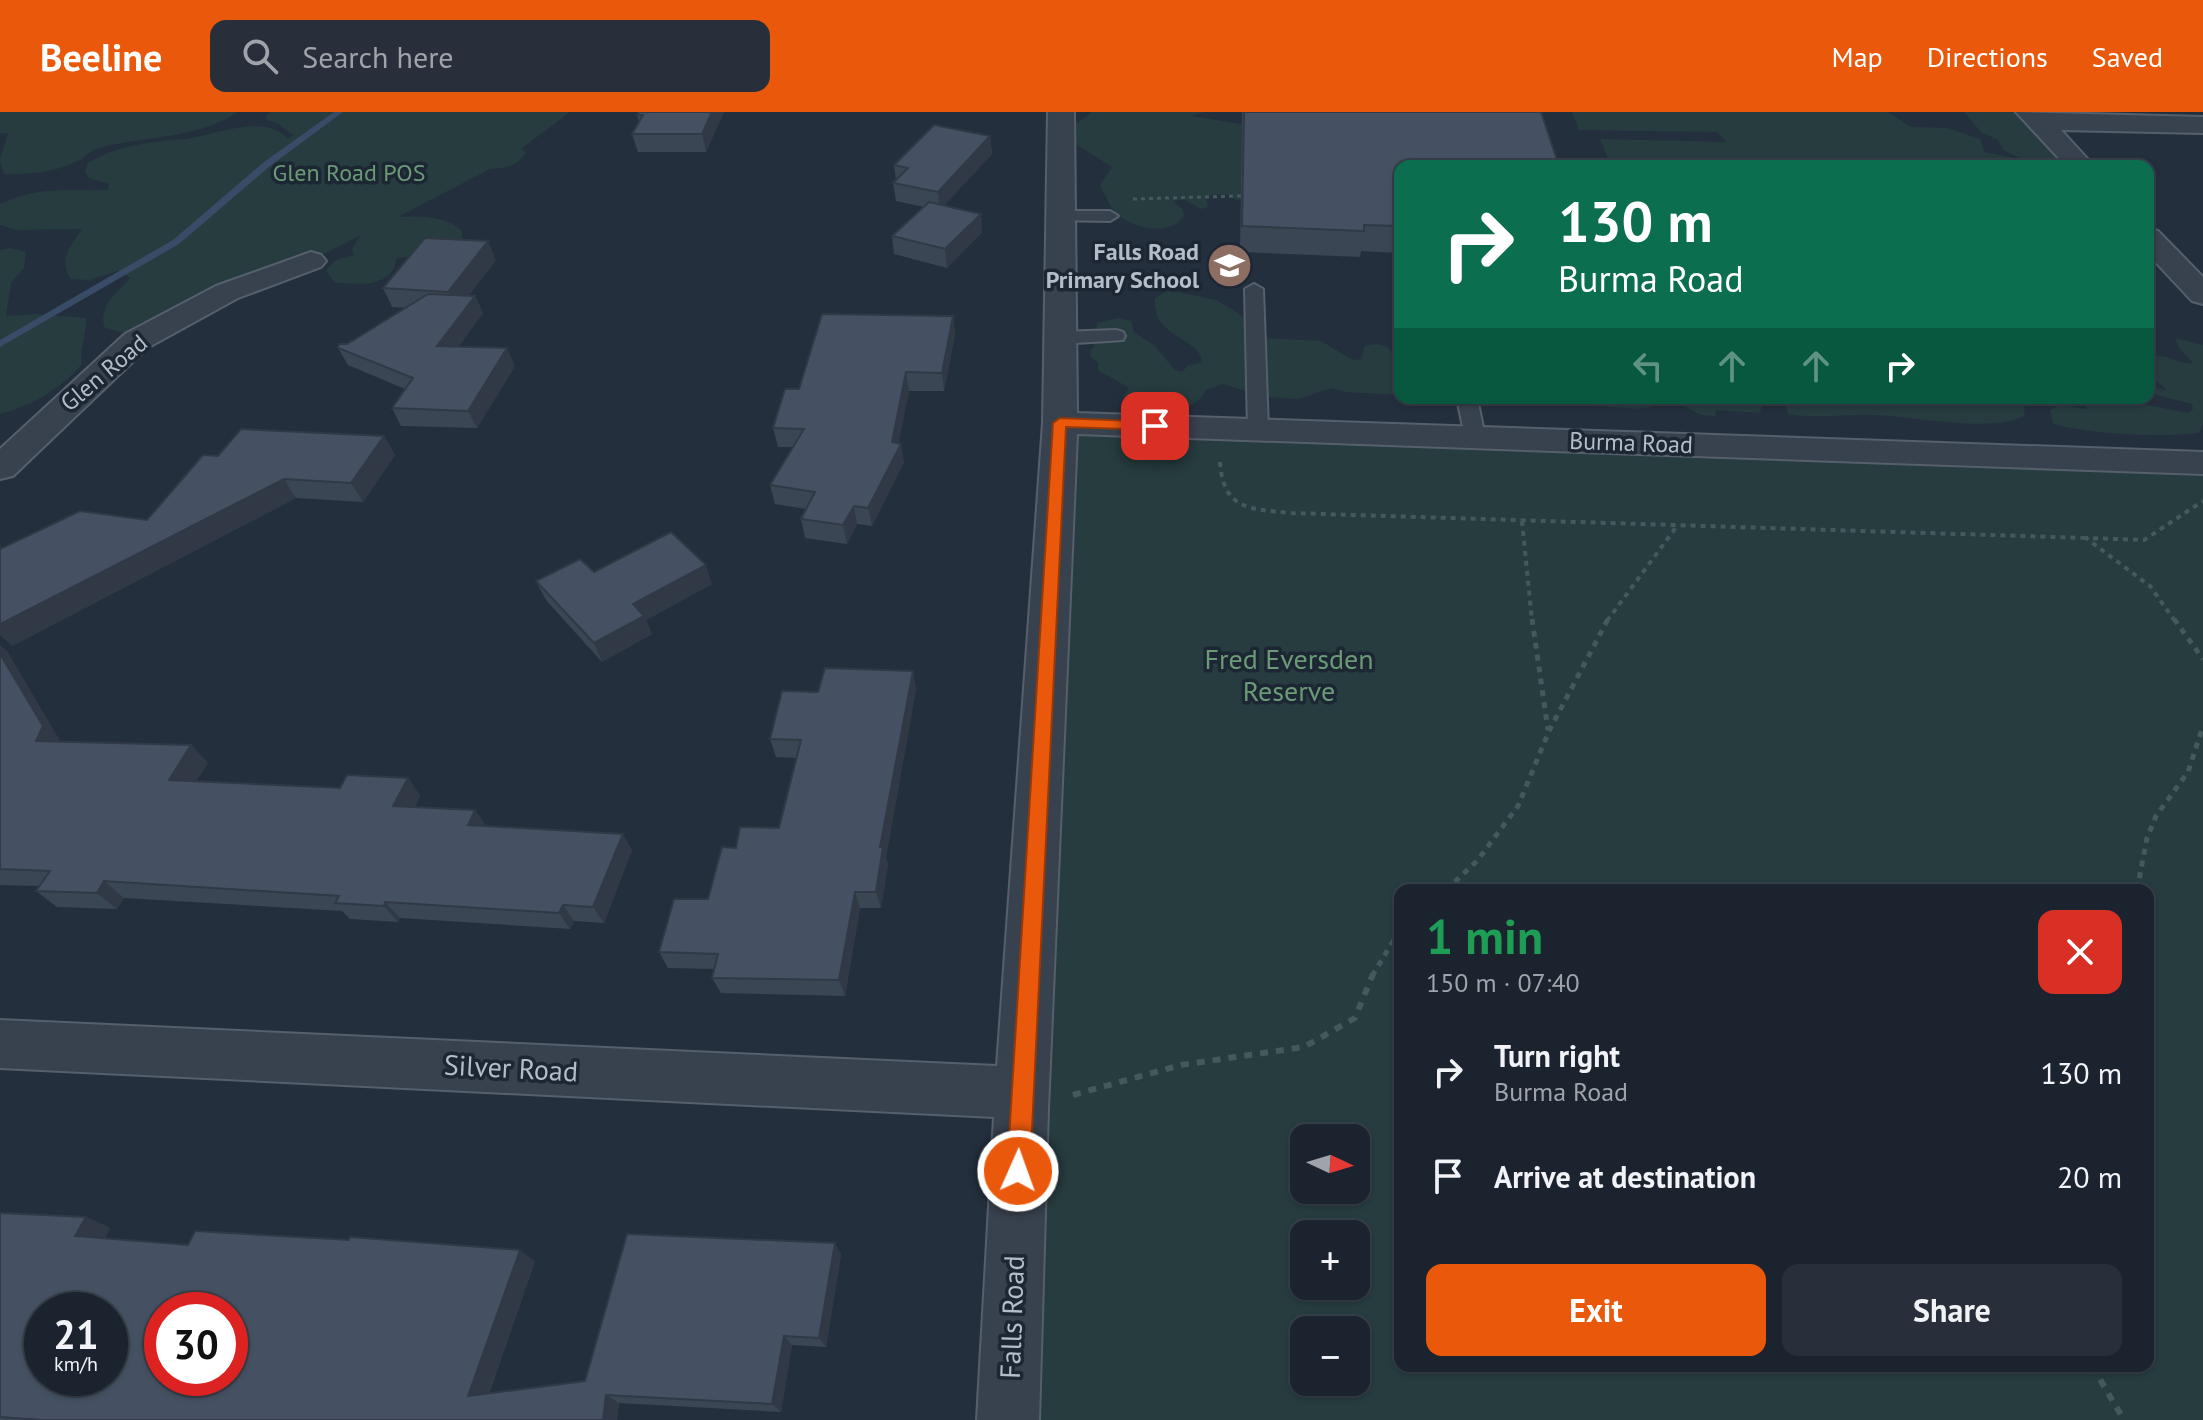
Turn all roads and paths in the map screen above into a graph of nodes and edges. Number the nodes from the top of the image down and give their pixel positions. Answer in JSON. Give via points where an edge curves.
{"nodes":[{"id":1,"x":1061,"y":112,"type":"edge"},
{"id":2,"x":2034,"y":117,"type":"edge"},
{"id":3,"x":2203,"y":125,"type":"edge"},
{"id":4,"x":2075,"y":160,"type":"edge"},
{"id":5,"x":1241,"y":196,"type":"edge"},
{"id":6,"x":1060,"y":210,"type":"junction"},
{"id":7,"x":1110,"y":216,"type":"dead end"},
{"id":8,"x":2154,"y":243,"type":"edge"},
{"id":9,"x":311,"y":261,"type":"dead end"},
{"id":10,"x":1254,"y":289,"type":"dead end"},
{"id":11,"x":2203,"y":295,"type":"edge"},
{"id":12,"x":1116,"y":336,"type":"dead end"},
{"id":13,"x":1060,"y":338,"type":"junction"},
{"id":14,"x":1468,"y":404,"type":"edge"},
{"id":15,"x":1060,"y":423,"type":"junction"},
{"id":16,"x":1220,"y":429,"type":"junction"},
{"id":17,"x":1258,"y":430,"type":"junction"},
{"id":18,"x":1475,"y":437,"type":"junction"},
{"id":19,"x":2203,"y":463,"type":"edge"},
{"id":20,"x":0,"y":468,"type":"edge"},
{"id":21,"x":2203,"y":500,"type":"edge"},
{"id":22,"x":1522,"y":521,"type":"junction"},
{"id":23,"x":1677,"y":525,"type":"junction"},
{"id":24,"x":2086,"y":538,"type":"junction"},
{"id":25,"x":2203,"y":659,"type":"edge"},
{"id":26,"x":2203,"y":726,"type":"edge"},
{"id":27,"x":1549,"y":731,"type":"junction"},
{"id":28,"x":1452,"y":884,"type":"edge"},
{"id":29,"x":2138,"y":884,"type":"edge"},
{"id":30,"x":1394,"y":939,"type":"edge"},
{"id":31,"x":0,"y":1044,"type":"edge"},
{"id":32,"x":1022,"y":1101,"type":"junction"},
{"id":33,"x":2096,"y":1372,"type":"edge"},
{"id":34,"x":1008,"y":1420,"type":"edge"},
{"id":35,"x":2124,"y":1420,"type":"edge"}],
"edges":[{"from":1,"to":6,"type":"street","name":"Falls Road"},
{"from":2,"to":3,"type":"street"},
{"from":2,"to":4,"type":"street"},
{"from":5,"to":6,"type":"path"},
{"from":6,"to":7,"type":"lane"},
{"from":6,"to":13,"type":"street","name":"Falls Road"},
{"from":8,"to":11,"type":"street"},
{"from":9,"to":20,"type":"street","name":"Glen Road","via":[[227,292],[136,341]]},
{"from":10,"to":17,"type":"lane"},
{"from":12,"to":13,"type":"lane"},
{"from":13,"to":15,"type":"street","name":"Falls Road"},
{"from":14,"to":18,"type":"lane"},
{"from":15,"to":16,"type":"street","name":"Burma Road"},
{"from":15,"to":32,"type":"street","name":"Falls Road"},
{"from":16,"to":17,"type":"street","name":"Burma Road"},
{"from":16,"to":22,"type":"path","via":[[1219,477],[1223,491],[1240,505],[1291,513]]},
{"from":17,"to":18,"type":"street","name":"Burma Road"},
{"from":18,"to":19,"type":"street","name":"Burma Road"},
{"from":21,"to":24,"type":"path","via":[[2144,540]]},
{"from":22,"to":23,"type":"path"},
{"from":22,"to":27,"type":"path"},
{"from":23,"to":24,"type":"path"},
{"from":23,"to":27,"type":"path","via":[[1608,619]]},
{"from":24,"to":25,"type":"path","via":[[2150,586]]},
{"from":26,"to":29,"type":"path","via":[[2188,772],[2156,816]]},
{"from":27,"to":28,"type":"path","via":[[1518,806],[1477,861]]},
{"from":30,"to":32,"type":"path","via":[[1375,968],[1355,1018],[1304,1047],[1181,1065]]},
{"from":31,"to":32,"type":"street","name":"Silver Road"},
{"from":32,"to":34,"type":"street","name":"Falls Road"},
{"from":33,"to":35,"type":"path"}]}
